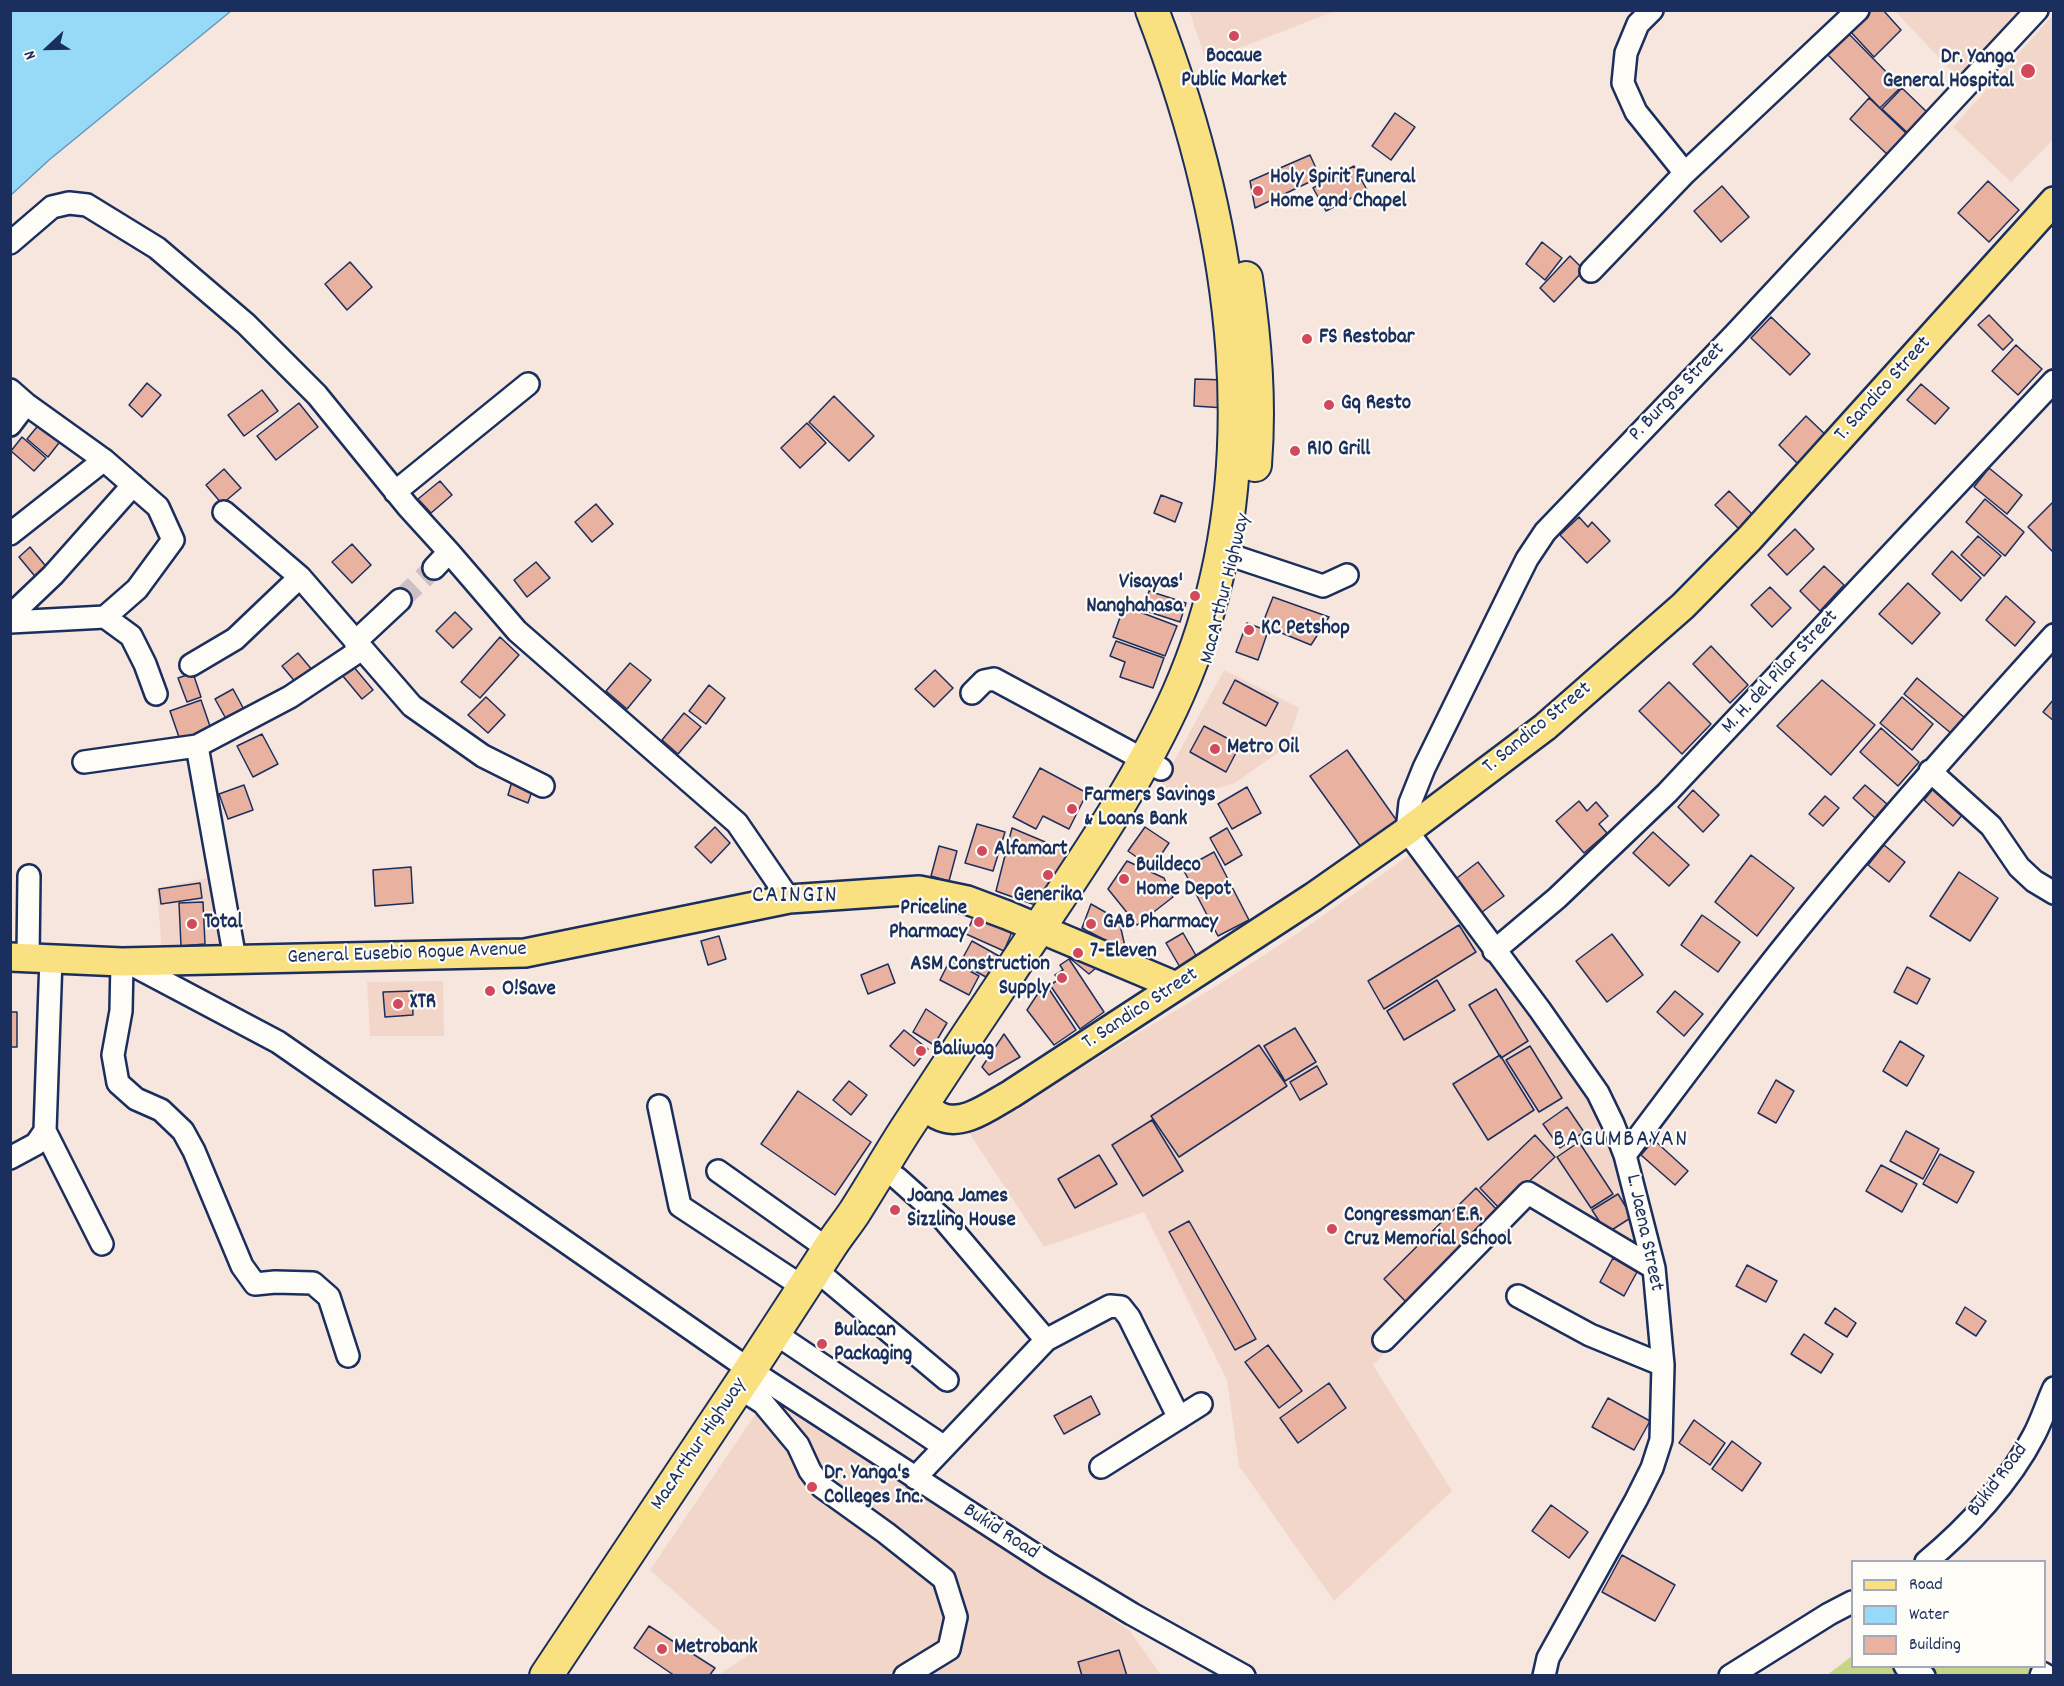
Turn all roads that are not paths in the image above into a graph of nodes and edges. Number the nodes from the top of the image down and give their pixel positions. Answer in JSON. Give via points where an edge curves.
{"nodes":[{"id":1,"x":1152,"y":10,"type":"edge"},
{"id":2,"x":1173,"y":10,"type":"edge"},
{"id":3,"x":1652,"y":10,"type":"edge"},
{"id":4,"x":1858,"y":10,"type":"edge"},
{"id":5,"x":2037,"y":10,"type":"edge"},
{"id":6,"x":1685,"y":173,"type":"junction"},
{"id":7,"x":2054,"y":201,"type":"edge"},
{"id":8,"x":10,"y":243,"type":"edge"},
{"id":9,"x":1592,"y":271,"type":"dead end"},
{"id":10,"x":2054,"y":381,"type":"edge"},
{"id":11,"x":528,"y":384,"type":"dead end"},
{"id":12,"x":18,"y":397,"type":"edge"},
{"id":13,"x":10,"y":425,"type":"edge"},
{"id":14,"x":104,"y":460,"type":"junction"},
{"id":15,"x":133,"y":485,"type":"junction"},
{"id":16,"x":395,"y":492,"type":"junction"},
{"id":17,"x":224,"y":512,"type":"dead end"},
{"id":18,"x":10,"y":534,"type":"edge"},
{"id":19,"x":449,"y":552,"type":"junction"},
{"id":20,"x":1230,"y":555,"type":"junction"},
{"id":21,"x":434,"y":568,"type":"tunnel mouth"},
{"id":22,"x":1347,"y":575,"type":"dead end"},
{"id":23,"x":300,"y":577,"type":"junction"},
{"id":24,"x":399,"y":600,"type":"tunnel mouth"},
{"id":25,"x":10,"y":616,"type":"edge"},
{"id":26,"x":105,"y":617,"type":"junction"},
{"id":27,"x":10,"y":622,"type":"edge"},
{"id":28,"x":2054,"y":635,"type":"edge"},
{"id":29,"x":358,"y":645,"type":"junction"},
{"id":30,"x":192,"y":665,"type":"dead end"},
{"id":31,"x":972,"y":693,"type":"dead end"},
{"id":32,"x":156,"y":694,"type":"dead end"},
{"id":33,"x":197,"y":746,"type":"junction"},
{"id":34,"x":84,"y":762,"type":"dead end"},
{"id":35,"x":1153,"y":764,"type":"junction"},
{"id":36,"x":1930,"y":771,"type":"junction"},
{"id":37,"x":543,"y":786,"type":"dead end"},
{"id":38,"x":1407,"y":831,"type":"junction"},
{"id":39,"x":29,"y":876,"type":"dead end"},
{"id":40,"x":2054,"y":893,"type":"edge"},
{"id":41,"x":789,"y":899,"type":"junction"},
{"id":42,"x":1048,"y":931,"type":"junction"},
{"id":43,"x":1494,"y":951,"type":"junction"},
{"id":44,"x":30,"y":957,"type":"edge"},
{"id":45,"x":235,"y":959,"type":"junction"},
{"id":46,"x":125,"y":962,"type":"junction"},
{"id":47,"x":1176,"y":986,"type":"junction"},
{"id":48,"x":658,"y":1106,"type":"dead end"},
{"id":49,"x":930,"y":1110,"type":"junction"},
{"id":50,"x":45,"y":1131,"type":"junction"},
{"id":51,"x":1625,"y":1155,"type":"junction"},
{"id":52,"x":10,"y":1158,"type":"edge"},
{"id":53,"x":718,"y":1171,"type":"dead end"},
{"id":54,"x":897,"y":1178,"type":"junction"},
{"id":55,"x":853,"y":1215,"type":"junction"},
{"id":56,"x":102,"y":1244,"type":"dead end"},
{"id":57,"x":816,"y":1268,"type":"junction"},
{"id":58,"x":1654,"y":1268,"type":"junction"},
{"id":59,"x":1518,"y":1296,"type":"dead end"},
{"id":60,"x":773,"y":1332,"type":"junction"},
{"id":61,"x":1046,"y":1340,"type":"junction"},
{"id":62,"x":1384,"y":1340,"type":"dead end"},
{"id":63,"x":348,"y":1356,"type":"dead end"},
{"id":64,"x":1663,"y":1365,"type":"junction"},
{"id":65,"x":751,"y":1378,"type":"junction"},
{"id":66,"x":947,"y":1380,"type":"dead end"},
{"id":67,"x":2054,"y":1388,"type":"edge"},
{"id":68,"x":1202,"y":1404,"type":"dead end"},
{"id":69,"x":1179,"y":1418,"type":"junction"},
{"id":70,"x":943,"y":1446,"type":"junction"},
{"id":71,"x":1101,"y":1467,"type":"dead end"},
{"id":72,"x":915,"y":1478,"type":"junction"},
{"id":73,"x":1928,"y":1560,"type":"edge"},
{"id":74,"x":1851,"y":1603,"type":"edge"},
{"id":75,"x":1909,"y":1668,"type":"edge"},
{"id":76,"x":546,"y":1676,"type":"edge"},
{"id":77,"x":905,"y":1676,"type":"edge"},
{"id":78,"x":1244,"y":1676,"type":"edge"},
{"id":79,"x":1544,"y":1676,"type":"edge"},
{"id":80,"x":1730,"y":1676,"type":"edge"},
{"id":81,"x":1924,"y":1676,"type":"edge"},
{"id":82,"x":2041,"y":1676,"type":"edge"},
{"id":83,"x":2047,"y":1676,"type":"edge"}],
"edges":[{"from":1,"to":20,"type":"highway","name":"MacArthur Highway","via":[[1206,186],[1230,318],[1236,412]]},
{"from":2,"to":20,"type":"highway","name":"MacArthur Highway","via":[[1234,215],[1253,325],[1258,411],[1255,464]]},
{"from":3,"to":6,"type":"street","via":[[1638,24],[1626,53],[1623,83],[1636,112]]},
{"from":4,"to":6,"type":"street"},
{"from":5,"to":38,"type":"street","name":"P. Burgos Street","via":[[1545,532],[1522,568],[1424,768],[1410,803]]},
{"from":6,"to":9,"type":"street"},
{"from":7,"to":38,"type":"main road","name":"T. Sandico Street","via":[[1764,523],[1683,606],[1545,727]]},
{"from":8,"to":16,"type":"street","via":[[52,207],[69,203],[87,205],[157,248],[246,324],[317,395]]},
{"from":10,"to":43,"type":"street","name":"M. H. del Pilar Street","via":[[1667,793],[1557,898]]},
{"from":11,"to":16,"type":"street"},
{"from":12,"to":13,"type":"street"},
{"from":12,"to":14,"type":"street"},
{"from":14,"to":15,"type":"street"},
{"from":14,"to":18,"type":"street"},
{"from":15,"to":25,"type":"street"},
{"from":15,"to":26,"type":"street","via":[[158,507],[173,540],[137,589]]},
{"from":16,"to":19,"type":"street"},
{"from":17,"to":23,"type":"street"},
{"from":19,"to":21,"type":"street"},
{"from":19,"to":41,"type":"street","via":[[517,632],[737,823]]},
{"from":20,"to":22,"type":"street","via":[[1323,586]]},
{"from":20,"to":35,"type":"highway","name":"MacArthur Highway","via":[[1220,633],[1205,677]]},
{"from":23,"to":29,"type":"street"},
{"from":23,"to":30,"type":"street","via":[[235,639]]},
{"from":24,"to":29,"type":"street"},
{"from":26,"to":27,"type":"street"},
{"from":26,"to":32,"type":"street","via":[[131,636]]},
{"from":28,"to":36,"type":"street"},
{"from":29,"to":33,"type":"street","via":[[290,697]]},
{"from":29,"to":37,"type":"street","via":[[412,706],[483,756]]},
{"from":31,"to":35,"type":"street","via":[[984,681],[994,679]]},
{"from":33,"to":34,"type":"street"},
{"from":33,"to":45,"type":"street"},
{"from":35,"to":42,"type":"highway","name":"MacArthur Highway","via":[[1091,849]]},
{"from":36,"to":40,"type":"street","via":[[1991,826],[2019,867]]},
{"from":36,"to":51,"type":"street","via":[[1746,994]]},
{"from":38,"to":43,"type":"street","name":"L. Jaena Street"},
{"from":38,"to":47,"type":"main road","name":"T. Sandico Street"},
{"from":39,"to":44,"type":"street"},
{"from":41,"to":42,"type":"main road","name":"General Eusebio Rogue Avenue","via":[[919,890],[967,900]]},
{"from":41,"to":45,"type":"main road","name":"General Eusebio Rogue Avenue","via":[[525,953]]},
{"from":42,"to":47,"type":"main road","name":"General Eusebio Rogue Avenue"},
{"from":42,"to":49,"type":"highway","name":"MacArthur Highway"},
{"from":43,"to":51,"type":"street","name":"L. Jaena Street","via":[[1598,1093]]},
{"from":44,"to":46,"type":"main road","name":"General Eusebio Rogue Avenue"},
{"from":44,"to":50,"type":"street"},
{"from":45,"to":46,"type":"main road","name":"General Eusebio Rogue Avenue"},
{"from":46,"to":63,"type":"street","via":[[112,1055],[118,1083],[136,1099],[161,1110],[183,1131],[242,1266],[255,1284],[313,1283],[329,1297]]},
{"from":46,"to":65,"type":"street","via":[[278,1042]]},
{"from":47,"to":49,"type":"main road","name":"T. Sandico Street","via":[[992,1105],[957,1119]]},
{"from":48,"to":57,"type":"street","via":[[680,1206]]},
{"from":49,"to":54,"type":"highway","name":"MacArthur Highway"},
{"from":49,"to":55,"type":"highway","name":"MacArthur Highway"},
{"from":50,"to":52,"type":"street","via":[[36,1144]]},
{"from":50,"to":56,"type":"street"},
{"from":51,"to":58,"type":"street","name":"L. Jaena Street"},
{"from":53,"to":57,"type":"street"},
{"from":54,"to":55,"type":"highway","name":"MacArthur Highway"},
{"from":54,"to":61,"type":"street","via":[[944,1220]]},
{"from":55,"to":57,"type":"highway","name":"MacArthur Highway"},
{"from":57,"to":60,"type":"highway","name":"MacArthur Highway"},
{"from":57,"to":66,"type":"street"},
{"from":58,"to":62,"type":"street","via":[[1528,1193]]},
{"from":58,"to":64,"type":"street","name":"L. Jaena Street"},
{"from":59,"to":64,"type":"street","via":[[1590,1335]]},
{"from":60,"to":65,"type":"highway","name":"MacArthur Highway"},
{"from":60,"to":70,"type":"street"},
{"from":61,"to":69,"type":"street","via":[[1110,1306],[1121,1308]]},
{"from":61,"to":70,"type":"street"},
{"from":64,"to":79,"type":"street","name":"L. Jaena Street","via":[[1661,1440],[1652,1468],[1548,1658]]},
{"from":65,"to":72,"type":"street","name":"Bukid Road"},
{"from":65,"to":76,"type":"highway","name":"MacArthur Highway"},
{"from":65,"to":77,"type":"street","via":[[822,1487],[944,1578],[956,1617],[949,1649]]},
{"from":67,"to":73,"type":"street","name":"Bukid Road","via":[[2034,1435],[2009,1475],[1955,1538]]},
{"from":68,"to":69,"type":"street"},
{"from":69,"to":71,"type":"street"},
{"from":70,"to":72,"type":"street"},
{"from":72,"to":78,"type":"street","name":"Bukid Road","via":[[1131,1614]]},
{"from":74,"to":80,"type":"street"},
{"from":75,"to":81,"type":"street"},
{"from":82,"to":83,"type":"street"}]}
